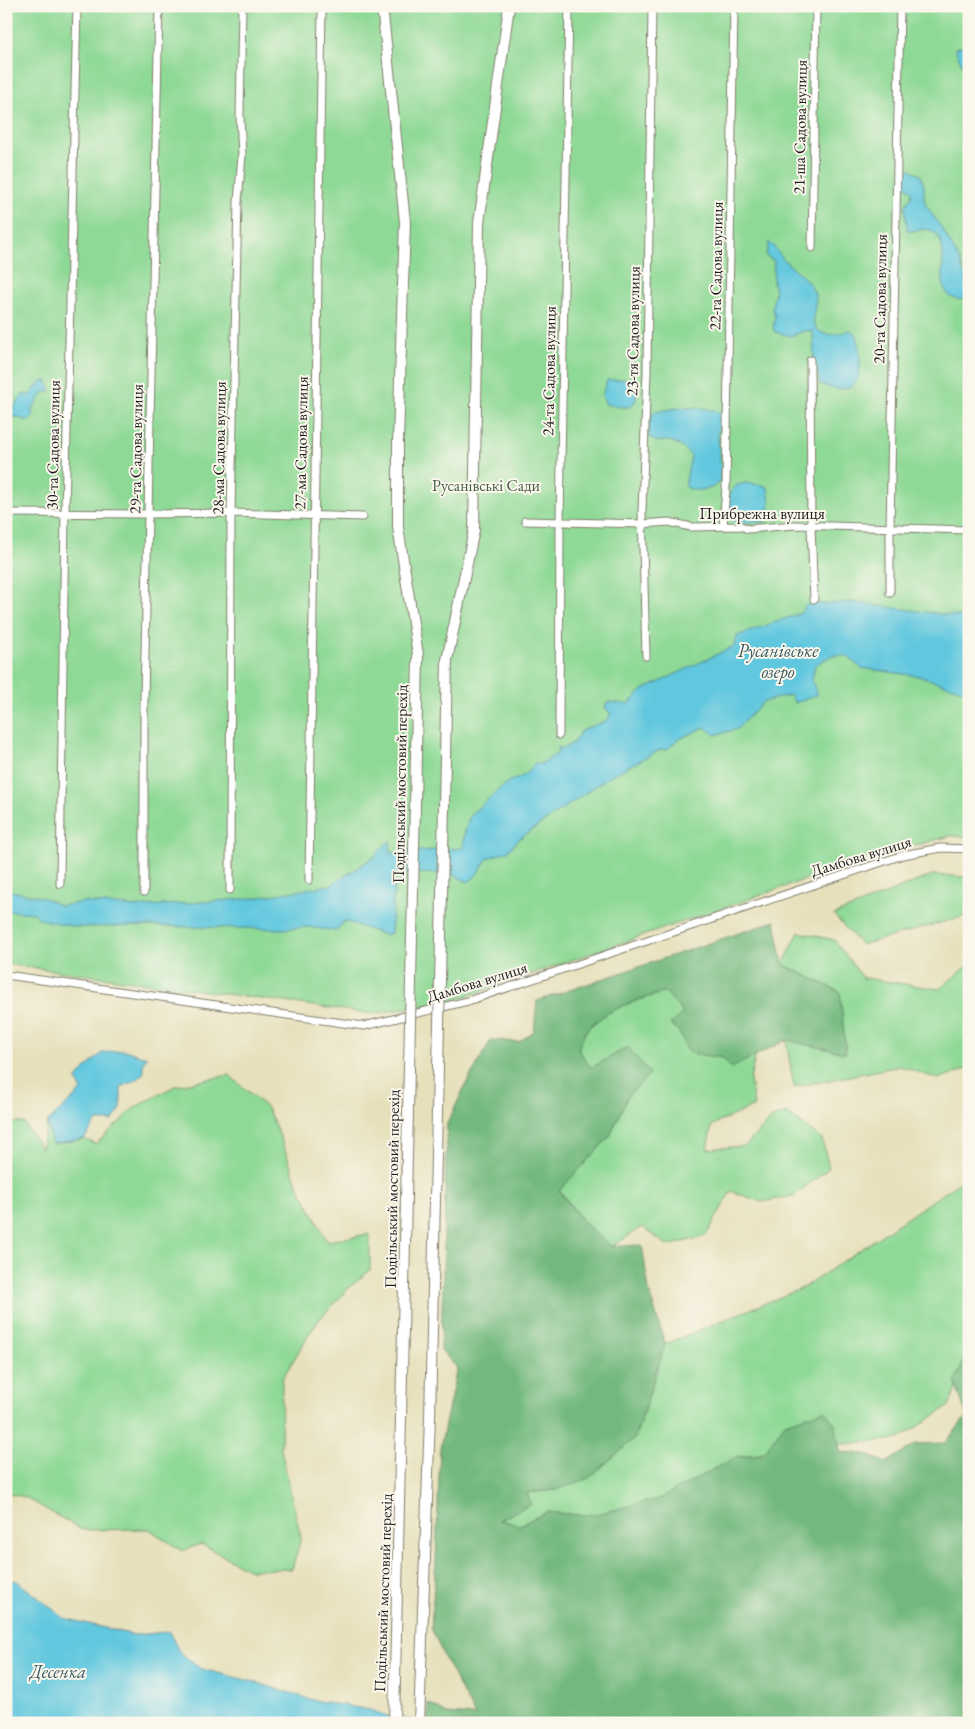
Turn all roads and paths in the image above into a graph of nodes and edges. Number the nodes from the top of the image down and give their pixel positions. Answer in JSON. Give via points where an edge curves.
{"nodes":[{"id":1,"x":77,"y":6,"type":"edge"},
{"id":2,"x":159,"y":6,"type":"edge"},
{"id":3,"x":242,"y":6,"type":"edge"},
{"id":4,"x":322,"y":6,"type":"edge"},
{"id":5,"x":382,"y":6,"type":"edge"},
{"id":6,"x":509,"y":6,"type":"edge"},
{"id":7,"x":569,"y":6,"type":"edge"},
{"id":8,"x":652,"y":6,"type":"edge"},
{"id":9,"x":734,"y":6,"type":"edge"},
{"id":10,"x":816,"y":6,"type":"edge"},
{"id":11,"x":900,"y":6,"type":"edge"},
{"id":12,"x":812,"y":248,"type":"dead end"},
{"id":13,"x":810,"y":360,"type":"dead end"},
{"id":14,"x":6,"y":512,"type":"edge"},
{"id":15,"x":65,"y":513,"type":"junction"},
{"id":16,"x":231,"y":513,"type":"junction"},
{"id":17,"x":148,"y":514,"type":"junction"},
{"id":18,"x":313,"y":516,"type":"junction"},
{"id":19,"x":363,"y":517,"type":"dead end"},
{"id":20,"x":525,"y":521,"type":"dead end"},
{"id":21,"x":560,"y":521,"type":"junction"},
{"id":22,"x":642,"y":524,"type":"junction"},
{"id":23,"x":723,"y":526,"type":"junction"},
{"id":24,"x":811,"y":527,"type":"junction"},
{"id":25,"x":890,"y":528,"type":"junction"},
{"id":26,"x":969,"y":530,"type":"edge"},
{"id":27,"x":890,"y":593,"type":"dead end"},
{"id":28,"x":814,"y":599,"type":"dead end"},
{"id":29,"x":646,"y":656,"type":"dead end"},
{"id":30,"x":559,"y":735,"type":"dead end"},
{"id":31,"x":969,"y":848,"type":"edge"},
{"id":32,"x":309,"y":880,"type":"dead end"},
{"id":33,"x":60,"y":884,"type":"dead end"},
{"id":34,"x":230,"y":890,"type":"dead end"},
{"id":35,"x":144,"y":892,"type":"dead end"},
{"id":36,"x":6,"y":975,"type":"edge"},
{"id":37,"x":394,"y":1723,"type":"edge"},
{"id":38,"x":419,"y":1723,"type":"edge"}],
"edges":[{"from":1,"to":15,"type":"street","name":"30-та Садова вулиця"},
{"from":2,"to":17,"type":"street","name":"29-та Садова вулиця"},
{"from":3,"to":16,"type":"street","name":"28-ма Садова вулиця","via":[[242,155],[238,202]]},
{"from":4,"to":18,"type":"street","name":"27-ма Садова вулиця"},
{"from":5,"to":37,"type":"main road","name":"Подільський мостовий перехід","bridge":true,"via":[[405,222],[398,527],[418,655]]},
{"from":6,"to":38,"type":"main road","bridge":true,"via":[[479,223],[474,530],[447,660],[430,1417]]},
{"from":7,"to":21,"type":"street","name":"24-та Садова вулиця"},
{"from":8,"to":22,"type":"street","name":"23-тя Садова вулиця"},
{"from":9,"to":23,"type":"street","name":"22-га Садова вулиця"},
{"from":10,"to":12,"type":"street","name":"21-ша Садова вулиця"},
{"from":11,"to":25,"type":"street","name":"20-та Садова вулиця"},
{"from":13,"to":24,"type":"street"},
{"from":14,"to":15,"type":"street"},
{"from":15,"to":17,"type":"street"},
{"from":15,"to":33,"type":"street","name":"30-та Садова вулиця"},
{"from":16,"to":17,"type":"street"},
{"from":16,"to":18,"type":"street"},
{"from":16,"to":34,"type":"street","name":"28-ма Садова вулиця"},
{"from":17,"to":35,"type":"street","name":"29-та Садова вулиця"},
{"from":18,"to":19,"type":"street"},
{"from":18,"to":32,"type":"street","name":"27-ма Садова вулиця"},
{"from":20,"to":21,"type":"street","name":"Прибрежна вулиця"},
{"from":21,"to":22,"type":"street","name":"Прибрежна вулиця"},
{"from":21,"to":30,"type":"street","name":"24-та Садова вулиця"},
{"from":22,"to":23,"type":"street","name":"Прибрежна вулиця","via":[[669,522],[691,527]]},
{"from":22,"to":29,"type":"street","name":"23-тя Садова вулиця"},
{"from":23,"to":24,"type":"street","name":"Прибрежна вулиця","via":[[748,529]]},
{"from":24,"to":25,"type":"street","name":"Прибрежна вулиця"},
{"from":24,"to":28,"type":"street"},
{"from":25,"to":26,"type":"street","name":"Прибрежна вулиця"},
{"from":25,"to":27,"type":"street","name":"20-та Садова вулиця"},
{"from":31,"to":36,"type":"street","name":"Дамбова вулиця","via":[[940,848],[894,858],[468,1001],[364,1026]]}]}
